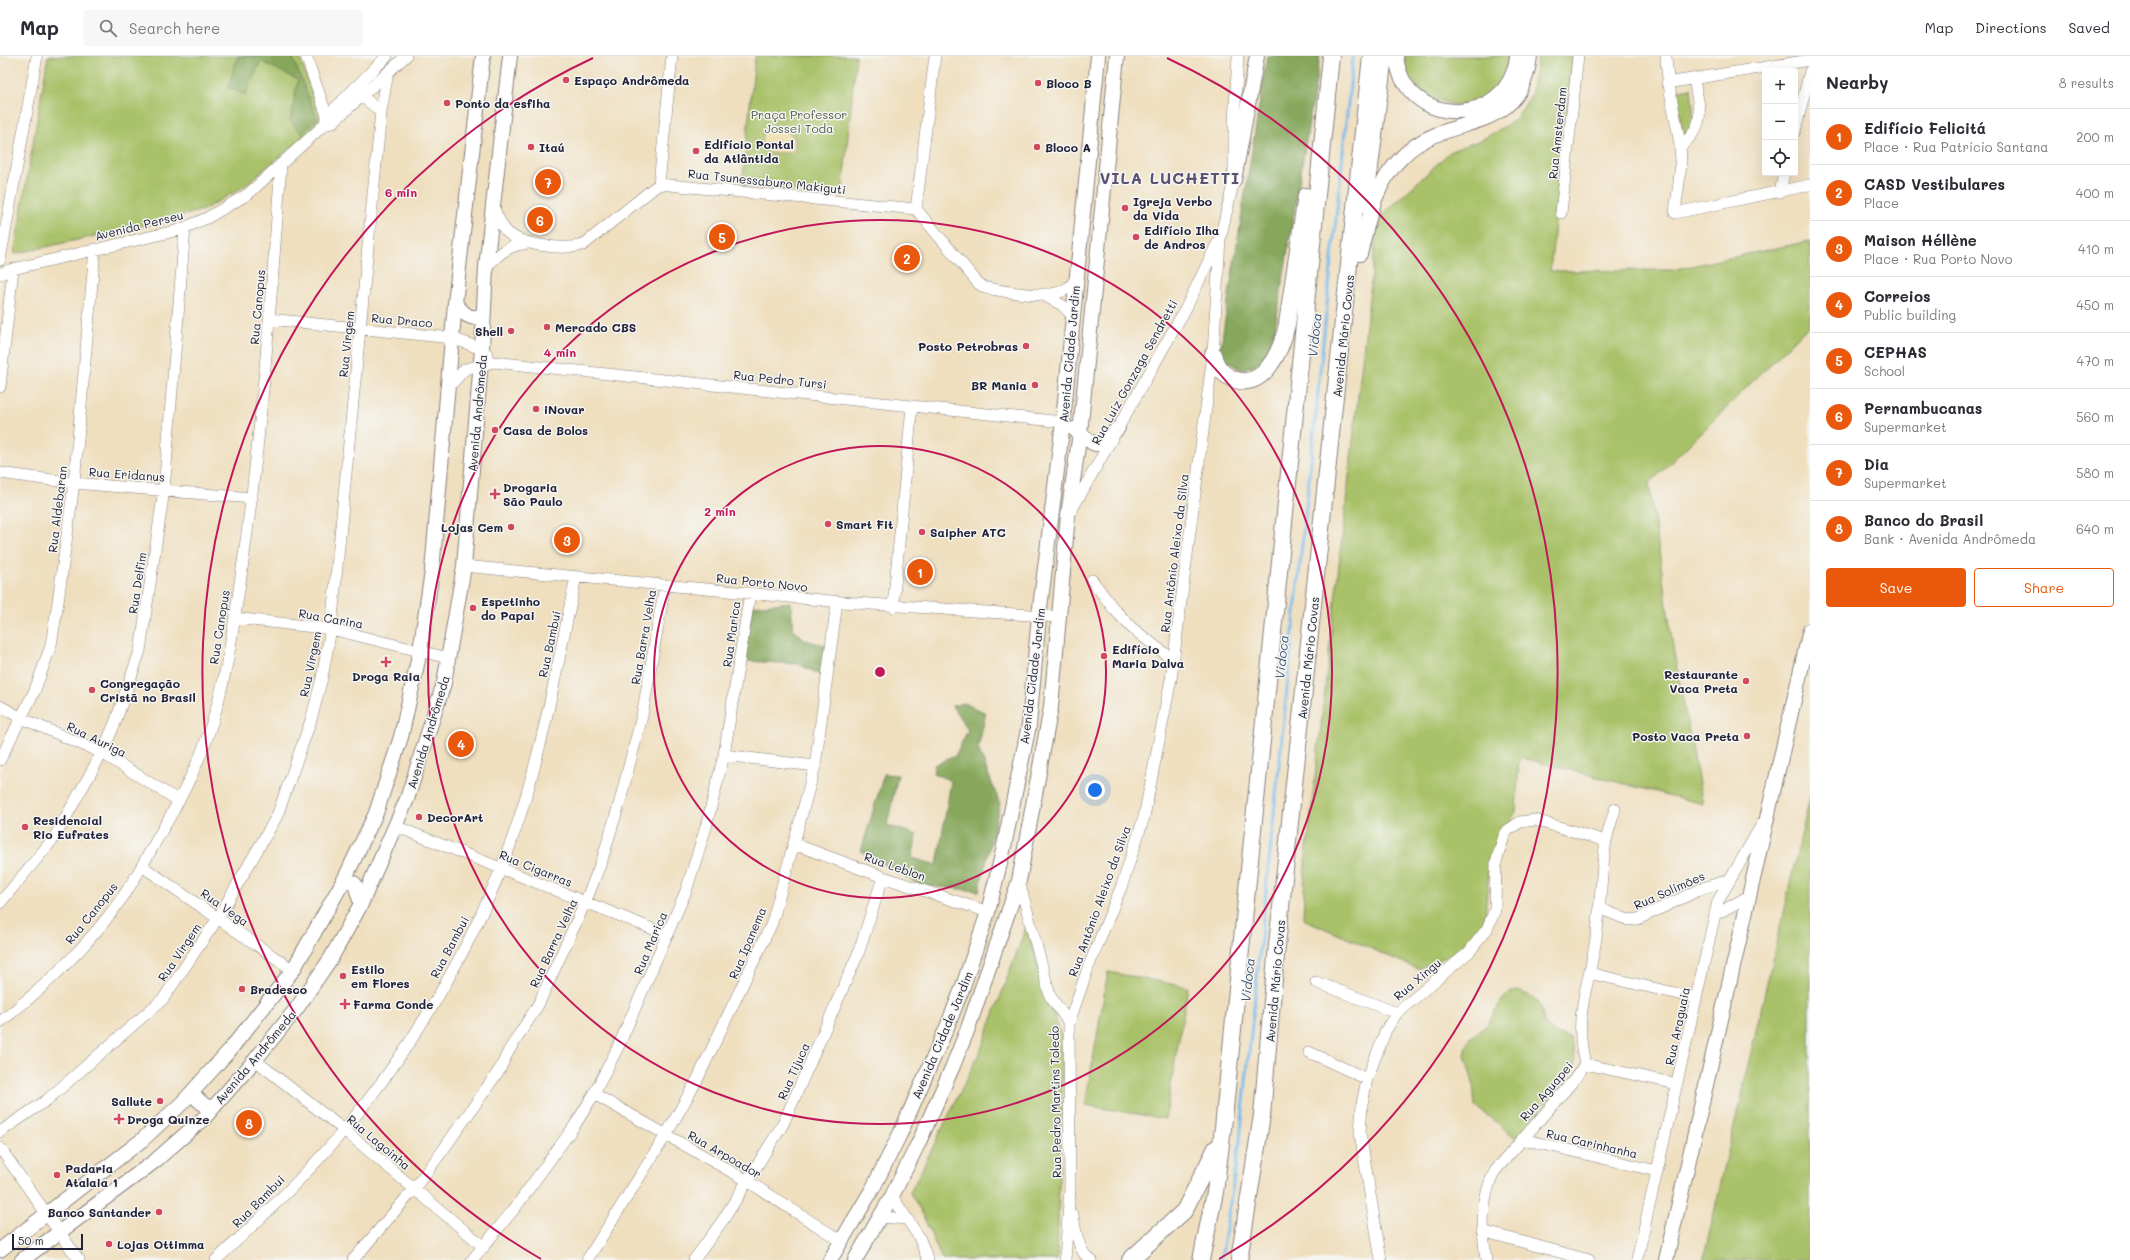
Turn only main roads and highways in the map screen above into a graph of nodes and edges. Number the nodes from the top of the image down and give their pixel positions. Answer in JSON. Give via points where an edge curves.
{"nodes":[{"id":1,"x":483,"y":56,"type":"edge"},
{"id":2,"x":510,"y":56,"type":"edge"},
{"id":3,"x":1098,"y":56,"type":"edge"},
{"id":4,"x":1117,"y":56,"type":"edge"},
{"id":5,"x":1257,"y":56,"type":"edge"},
{"id":6,"x":1330,"y":56,"type":"edge"},
{"id":7,"x":1371,"y":56,"type":"edge"},
{"id":8,"x":1385,"y":56,"type":"edge"},
{"id":9,"x":1396,"y":56,"type":"edge"},
{"id":10,"x":1517,"y":56,"type":"edge"},
{"id":11,"x":1530,"y":56,"type":"edge"},
{"id":12,"x":1324,"y":115,"type":"junction"},
{"id":13,"x":1234,"y":180,"type":"road end"},
{"id":14,"x":1360,"y":254,"type":"junction"},
{"id":15,"x":455,"y":303,"type":"junction"},
{"id":16,"x":483,"y":314,"type":"junction"},
{"id":17,"x":1342,"y":344,"type":"junction"},
{"id":18,"x":1213,"y":354,"type":"road end"},
{"id":19,"x":1063,"y":422,"type":"junction"},
{"id":20,"x":1118,"y":428,"type":"road end"},
{"id":21,"x":1080,"y":433,"type":"junction"},
{"id":22,"x":1810,"y":630,"type":"edge"},
{"id":23,"x":345,"y":878,"type":"junction"},
{"id":24,"x":361,"y":904,"type":"junction"},
{"id":25,"x":191,"y":1093,"type":"junction"},
{"id":26,"x":212,"y":1108,"type":"junction"},
{"id":27,"x":1224,"y":1128,"type":"junction"},
{"id":28,"x":142,"y":1140,"type":"junction"},
{"id":29,"x":155,"y":1161,"type":"junction"},
{"id":30,"x":0,"y":1250,"type":"edge"},
{"id":31,"x":22,"y":1260,"type":"edge"},
{"id":32,"x":830,"y":1260,"type":"edge"},
{"id":33,"x":855,"y":1260,"type":"edge"},
{"id":34,"x":1130,"y":1260,"type":"edge"},
{"id":35,"x":1201,"y":1260,"type":"edge"},
{"id":36,"x":1239,"y":1260,"type":"edge"},
{"id":37,"x":1666,"y":1260,"type":"edge"}],
"edges":[{"from":1,"to":15,"type":"main road","name":"Avenida Andrômeda"},
{"from":2,"to":16,"type":"main road","name":"Avenida Andrômeda"},
{"from":3,"to":19,"type":"main road","name":"Avenida Cidade Jardim"},
{"from":4,"to":21,"type":"main road","name":"Avenida Cidade Jardim"},
{"from":5,"to":13,"type":"main road"},
{"from":6,"to":12,"type":"highway"},
{"from":7,"to":17,"type":"highway","name":"Avenida Mário Covas"},
{"from":8,"to":14,"type":"main road"},
{"from":9,"to":10,"type":"main road","via":[[1397,68],[1408,89],[1419,101],[1439,110],[1457,112],[1477,108],[1496,98],[1509,84],[1516,67]]},
{"from":11,"to":14,"type":"main road","via":[[1523,84],[1508,105],[1486,119],[1430,137],[1404,155],[1392,168],[1376,194]]},
{"from":12,"to":18,"type":"highway","via":[[1310,168],[1287,324],[1280,347],[1267,368],[1252,381],[1235,380],[1226,376]]},
{"from":12,"to":27,"type":"highway"},
{"from":14,"to":17,"type":"highway"},
{"from":15,"to":16,"type":"main road","via":[[462,313],[469,317],[479,317]]},
{"from":15,"to":23,"type":"main road","name":"Avenida Andrômeda","via":[[432,571],[420,651],[401,737],[376,813]]},
{"from":16,"to":24,"type":"main road","name":"Avenida Andrômeda","via":[[482,349],[487,364],[464,566],[444,683],[407,799]]},
{"from":17,"to":36,"type":"highway","name":"Avenida Mário Covas","via":[[1279,930],[1262,1115]]},
{"from":19,"to":21,"type":"main road"},
{"from":19,"to":32,"type":"main road","name":"Avenida Cidade Jardim","via":[[1039,616],[1029,724],[988,912],[960,996],[900,1134],[873,1188]]},
{"from":20,"to":21,"type":"main road","via":[[1100,444],[1091,444]]},
{"from":21,"to":33,"type":"main road","name":"Avenida Cidade Jardim","via":[[1068,515],[1051,707],[1019,881],[967,1031],[919,1142],[892,1196]]},
{"from":22,"to":37,"type":"main road"},
{"from":23,"to":24,"type":"main road","via":[[355,884]]},
{"from":23,"to":25,"type":"main road","name":"Avenida Andrômeda","via":[[293,970],[229,1051]]},
{"from":24,"to":26,"type":"main road","name":"Avenida Andrômeda","via":[[327,964],[297,1008]]},
{"from":25,"to":26,"type":"main road","via":[[204,1105]]},
{"from":25,"to":28,"type":"main road","name":"Avenida Andrômeda"},
{"from":26,"to":29,"type":"main road","name":"Avenida Andrômeda"},
{"from":27,"to":34,"type":"highway","via":[[1184,1212]]},
{"from":27,"to":35,"type":"highway","via":[[1215,1192]]},
{"from":28,"to":29,"type":"main road"},
{"from":28,"to":30,"type":"main road","name":"Avenida Andrômeda"},
{"from":29,"to":31,"type":"main road","name":"Avenida Andrômeda"}]}
